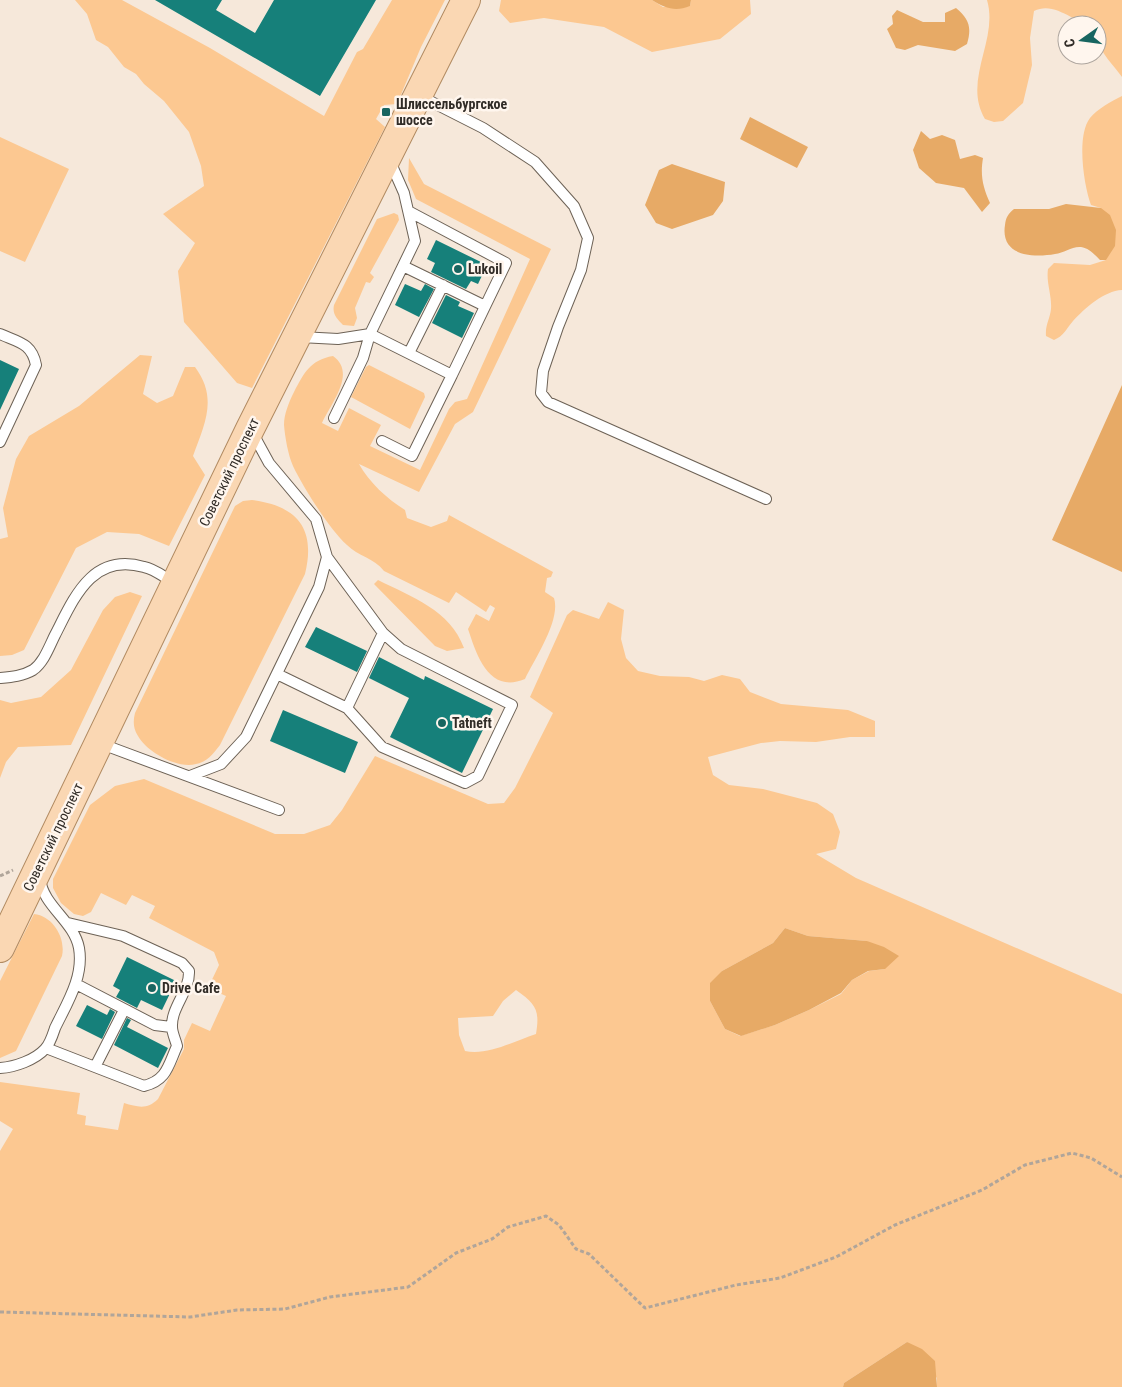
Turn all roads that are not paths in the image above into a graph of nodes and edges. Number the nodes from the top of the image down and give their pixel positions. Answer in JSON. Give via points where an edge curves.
{"nodes":[{"id":1,"x":466,"y":0,"type":"edge"},
{"id":2,"x":418,"y":95,"type":"junction"},
{"id":3,"x":387,"y":155,"type":"junction"},
{"id":4,"x":410,"y":212,"type":"junction"},
{"id":5,"x":403,"y":266,"type":"junction"},
{"id":6,"x":443,"y":285,"type":"junction"},
{"id":7,"x":485,"y":306,"type":"junction"},
{"id":8,"x":0,"y":334,"type":"edge"},
{"id":9,"x":370,"y":334,"type":"junction"},
{"id":10,"x":296,"y":336,"type":"junction"},
{"id":11,"x":409,"y":354,"type":"junction"},
{"id":12,"x":452,"y":374,"type":"junction"},
{"id":13,"x":334,"y":418,"type":"dead end"},
{"id":14,"x":250,"y":429,"type":"junction"},
{"id":15,"x":1,"y":438,"type":"edge"},
{"id":16,"x":382,"y":441,"type":"dead end"},
{"id":17,"x":766,"y":499,"type":"dead end"},
{"id":18,"x":327,"y":557,"type":"junction"},
{"id":19,"x":175,"y":583,"type":"junction"},
{"id":20,"x":383,"y":633,"type":"junction"},
{"id":21,"x":277,"y":674,"type":"junction"},
{"id":22,"x":0,"y":678,"type":"edge"},
{"id":23,"x":348,"y":708,"type":"junction"},
{"id":24,"x":98,"y":742,"type":"junction"},
{"id":25,"x":190,"y":776,"type":"junction"},
{"id":26,"x":279,"y":810,"type":"dead end"},
{"id":27,"x":39,"y":866,"type":"junction"},
{"id":28,"x":68,"y":923,"type":"junction"},
{"id":29,"x":0,"y":948,"type":"edge"},
{"id":30,"x":76,"y":984,"type":"junction"},
{"id":31,"x":124,"y":1010,"type":"junction"},
{"id":32,"x":172,"y":1027,"type":"junction"},
{"id":33,"x":46,"y":1048,"type":"junction"},
{"id":34,"x":95,"y":1067,"type":"junction"},
{"id":35,"x":0,"y":1068,"type":"edge"}],
"edges":[{"from":1,"to":2,"type":"main road","name":"Советский проспект"},
{"from":2,"to":3,"type":"main road","name":"Советский проспект"},
{"from":2,"to":17,"type":"lane","via":[[483,128],[535,162],[574,206],[588,238],[581,270],[543,371],[541,394],[548,402]]},
{"from":3,"to":4,"type":"lane"},
{"from":3,"to":10,"type":"main road","name":"Советский проспект"},
{"from":4,"to":5,"type":"lane","via":[[415,241]]},
{"from":4,"to":7,"type":"lane","via":[[506,263]]},
{"from":5,"to":6,"type":"lane"},
{"from":5,"to":9,"type":"lane"},
{"from":6,"to":7,"type":"lane"},
{"from":6,"to":11,"type":"lane"},
{"from":7,"to":12,"type":"lane"},
{"from":8,"to":15,"type":"lane","via":[[27,346],[36,365]]},
{"from":9,"to":10,"type":"lane","via":[[338,339]]},
{"from":9,"to":11,"type":"lane"},
{"from":9,"to":13,"type":"lane","via":[[363,358]]},
{"from":10,"to":14,"type":"main road","name":"Советский проспект"},
{"from":11,"to":12,"type":"lane"},
{"from":12,"to":16,"type":"lane","via":[[412,456]]},
{"from":14,"to":18,"type":"lane","via":[[269,463],[316,519]]},
{"from":14,"to":19,"type":"main road","name":"Советский проспект"},
{"from":18,"to":20,"type":"lane"},
{"from":18,"to":21,"type":"lane","via":[[319,587]]},
{"from":19,"to":22,"type":"lane","via":[[145,567],[118,564],[97,572],[78,590],[43,660],[33,670],[15,677]]},
{"from":19,"to":24,"type":"main road","name":"Советский проспект"},
{"from":20,"to":23,"type":"lane"},
{"from":20,"to":23,"type":"lane","via":[[401,650],[512,705],[478,776],[465,783],[382,747]]},
{"from":21,"to":23,"type":"lane"},
{"from":21,"to":25,"type":"lane","via":[[246,738],[221,764]]},
{"from":24,"to":25,"type":"lane"},
{"from":24,"to":27,"type":"main road","name":"Советский проспект"},
{"from":25,"to":26,"type":"lane"},
{"from":27,"to":28,"type":"lane","via":[[41,886]]},
{"from":27,"to":29,"type":"main road","name":"Советский проспект"},
{"from":28,"to":30,"type":"lane","via":[[79,948]]},
{"from":28,"to":32,"type":"lane","via":[[123,936],[182,964],[189,971],[190,982]]},
{"from":30,"to":31,"type":"lane"},
{"from":30,"to":33,"type":"lane"},
{"from":31,"to":32,"type":"lane","via":[[155,1025]]},
{"from":31,"to":34,"type":"lane"},
{"from":32,"to":34,"type":"lane","via":[[178,1046],[164,1076],[156,1083],[144,1086]]},
{"from":33,"to":34,"type":"lane"},
{"from":33,"to":35,"type":"lane","via":[[27,1061]]}]}
